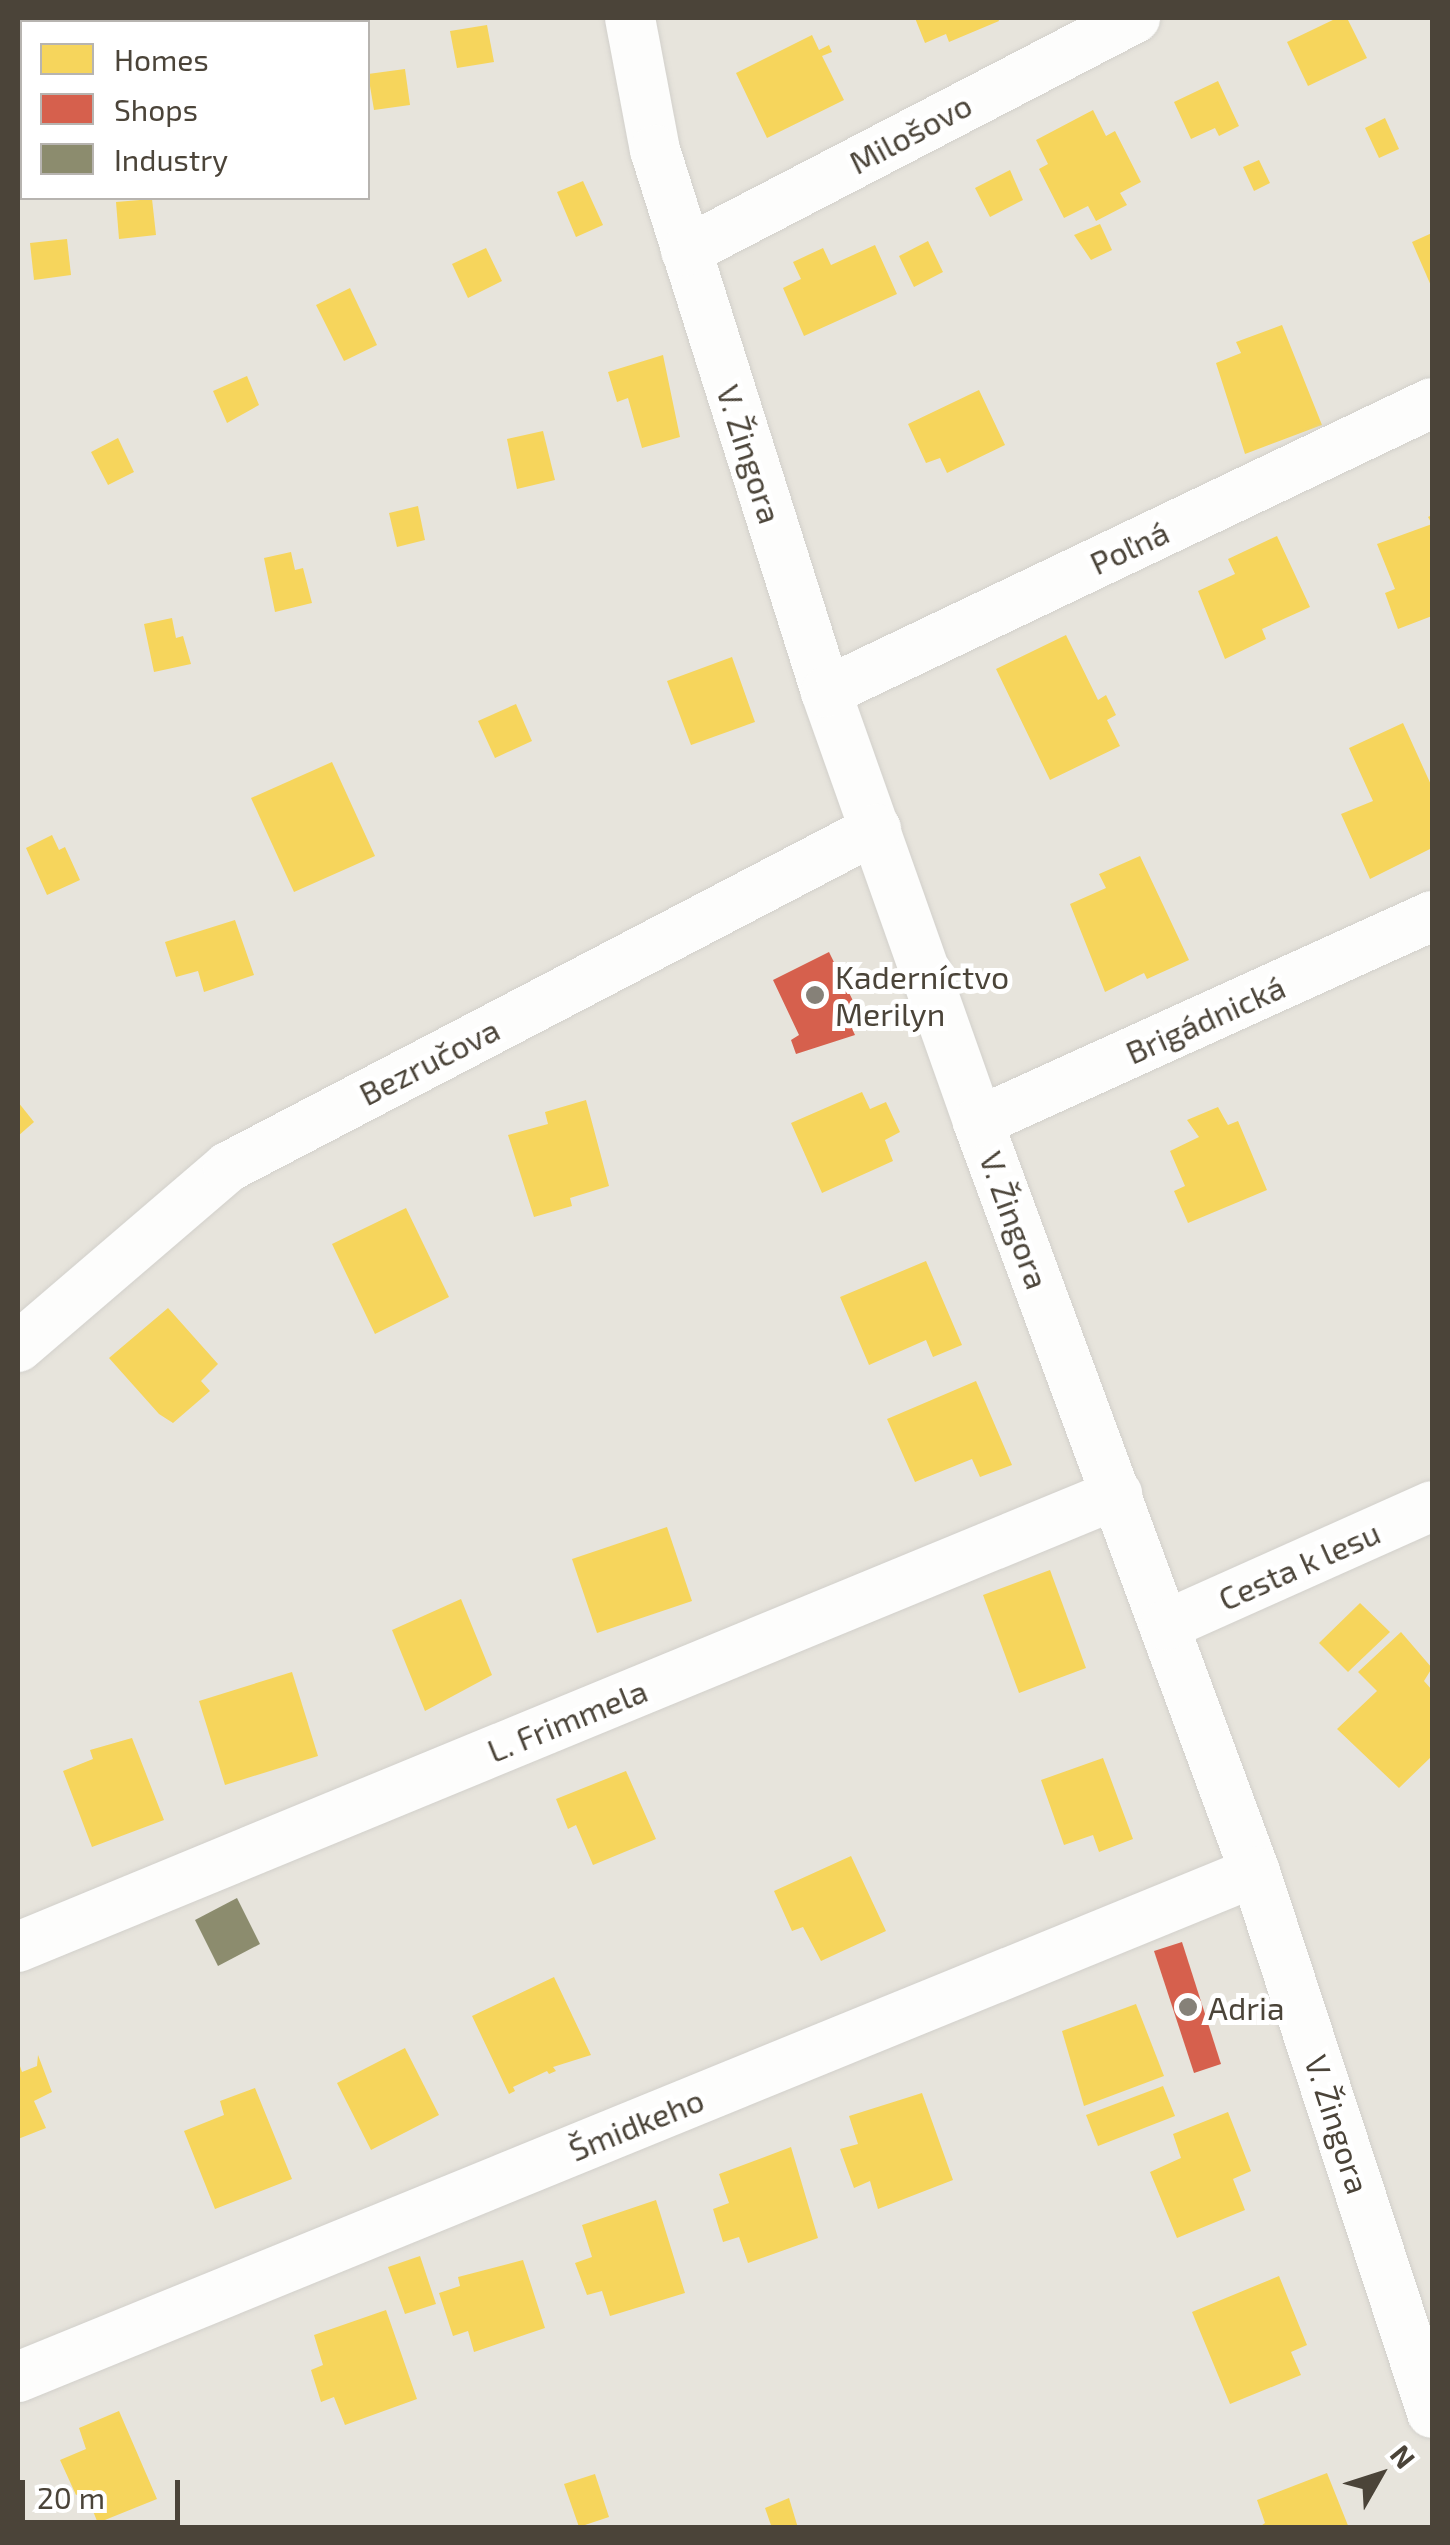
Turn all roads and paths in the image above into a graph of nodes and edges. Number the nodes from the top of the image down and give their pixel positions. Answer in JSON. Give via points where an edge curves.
{"nodes":[{"id":1,"x":630,"y":18,"type":"edge"},
{"id":2,"x":1135,"y":18,"type":"edge"},
{"id":3,"x":686,"y":251,"type":"junction"},
{"id":4,"x":1432,"y":403,"type":"edge"},
{"id":5,"x":826,"y":692,"type":"junction"},
{"id":6,"x":876,"y":829,"type":"junction"},
{"id":7,"x":1432,"y":916,"type":"edge"},
{"id":8,"x":978,"y":1122,"type":"junction"},
{"id":9,"x":18,"y":1346,"type":"edge"},
{"id":10,"x":1117,"y":1494,"type":"junction"},
{"id":11,"x":1432,"y":1506,"type":"edge"},
{"id":12,"x":1166,"y":1625,"type":"junction"},
{"id":13,"x":1255,"y":1872,"type":"junction"},
{"id":14,"x":18,"y":1947,"type":"edge"},
{"id":15,"x":18,"y":2377,"type":"edge"},
{"id":16,"x":1432,"y":2413,"type":"edge"}],
"edges":[{"from":1,"to":3,"type":"street","name":"V. Žingora","via":[[654,150]]},
{"from":2,"to":3,"type":"street","name":"Milošovo"},
{"from":3,"to":5,"type":"street","name":"V. Žingora"},
{"from":4,"to":5,"type":"street","name":"Poľná"},
{"from":5,"to":6,"type":"street","name":"V. Žingora"},
{"from":6,"to":8,"type":"street","name":"V. Žingora"},
{"from":6,"to":9,"type":"street","name":"Bezručova","via":[[228,1167]]},
{"from":7,"to":8,"type":"street","name":"Brigádnická"},
{"from":8,"to":10,"type":"street","name":"V. Žingora"},
{"from":10,"to":12,"type":"street","name":"V. Žingora"},
{"from":10,"to":14,"type":"street","name":"L. Frimmela"},
{"from":11,"to":12,"type":"street","name":"Cesta k lesu"},
{"from":12,"to":13,"type":"street","name":"V. Žingora"},
{"from":13,"to":15,"type":"street","name":"Šmidkeho"},
{"from":13,"to":16,"type":"street","name":"V. Žingora"}]}
